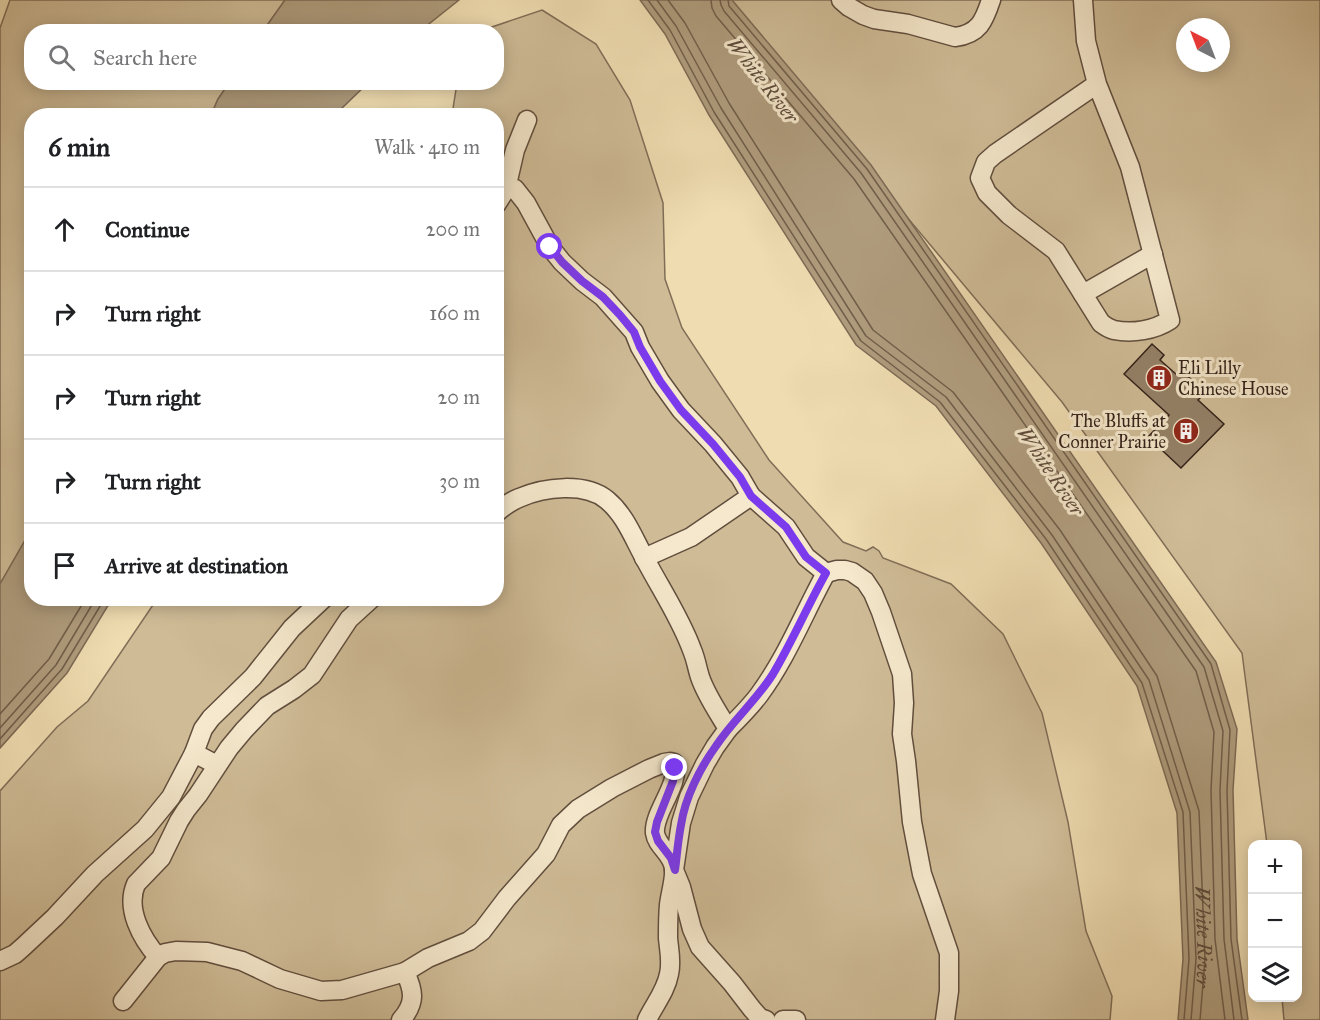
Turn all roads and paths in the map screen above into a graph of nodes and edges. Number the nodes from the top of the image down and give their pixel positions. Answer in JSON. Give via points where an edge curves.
{"nodes":[{"id":1,"x":841,"y":0,"type":"edge"},
{"id":2,"x":991,"y":0,"type":"edge"},
{"id":3,"x":1083,"y":0,"type":"edge"},
{"id":4,"x":1097,"y":84,"type":"junction"},
{"id":5,"x":527,"y":120,"type":"dead end"},
{"id":6,"x":504,"y":187,"type":"edge"},
{"id":7,"x":504,"y":195,"type":"edge"},
{"id":8,"x":1153,"y":254,"type":"junction"},
{"id":9,"x":1083,"y":294,"type":"junction"},
{"id":10,"x":751,"y":496,"type":"junction"},
{"id":11,"x":504,"y":508,"type":"edge"},
{"id":12,"x":644,"y":558,"type":"junction"},
{"id":13,"x":826,"y":573,"type":"junction"},
{"id":14,"x":315,"y":606,"type":"edge"},
{"id":15,"x":363,"y":606,"type":"edge"},
{"id":16,"x":728,"y":729,"type":"junction"},
{"id":17,"x":194,"y":753,"type":"junction"},
{"id":18,"x":217,"y":765,"type":"junction"},
{"id":19,"x":675,"y":870,"type":"junction"},
{"id":20,"x":158,"y":957,"type":"junction"},
{"id":21,"x":0,"y":961,"type":"edge"},
{"id":22,"x":405,"y":972,"type":"junction"},
{"id":23,"x":123,"y":1002,"type":"dead end"},
{"id":24,"x":402,"y":1020,"type":"edge"},
{"id":25,"x":647,"y":1020,"type":"edge"},
{"id":26,"x":766,"y":1020,"type":"edge"},
{"id":27,"x":783,"y":1020,"type":"edge"},
{"id":28,"x":796,"y":1020,"type":"edge"},
{"id":29,"x":945,"y":1020,"type":"edge"}],
"edges":[{"from":1,"to":2,"type":"lane","via":[[874,19],[955,37],[979,27]]},
{"from":3,"to":4,"type":"lane","via":[[1086,41]]},
{"from":4,"to":8,"type":"lane","via":[[1130,167]]},
{"from":4,"to":9,"type":"lane","via":[[995,154],[986,162],[980,178],[987,193],[1009,215],[1056,251]]},
{"from":5,"to":6,"type":"lane"},
{"from":7,"to":10,"type":"lane","via":[[514,189],[562,262],[603,297],[634,332],[674,401],[740,477]]},
{"from":8,"to":9,"type":"lane"},
{"from":8,"to":9,"type":"lane","via":[[1170,320],[1163,325],[1139,331],[1112,330],[1101,323]]},
{"from":10,"to":12,"type":"lane","via":[[691,537]]},
{"from":10,"to":13,"type":"lane","via":[[786,527],[806,557]]},
{"from":11,"to":12,"type":"lane","via":[[536,492],[584,489],[607,500],[620,513]]},
{"from":12,"to":16,"type":"lane"},
{"from":13,"to":16,"type":"lane","via":[[772,675]]},
{"from":13,"to":29,"type":"lane","via":[[845,570],[865,581],[881,612],[902,674],[902,734],[912,822],[922,874],[949,953]]},
{"from":14,"to":17,"type":"lane","via":[[211,718]]},
{"from":15,"to":18,"type":"lane","via":[[349,619],[312,675],[259,713]]},
{"from":16,"to":19,"type":"lane","via":[[686,804]]},
{"from":17,"to":18,"type":"lane"},
{"from":17,"to":21,"type":"lane","via":[[171,797],[145,829],[95,873],[23,947]]},
{"from":18,"to":20,"type":"lane","via":[[179,821],[161,858],[134,888],[135,918]]},
{"from":19,"to":22,"type":"lane","via":[[655,832],[673,781],[675,768],[670,762],[640,773],[578,809],[561,825],[546,854],[482,931]]},
{"from":19,"to":25,"type":"lane","via":[[669,904],[669,975]]},
{"from":19,"to":26,"type":"lane","via":[[700,947],[752,1010]]},
{"from":20,"to":22,"type":"lane","via":[[176,951],[207,952],[242,960],[280,979],[321,991],[350,988]]},
{"from":20,"to":23,"type":"lane"},
{"from":22,"to":24,"type":"lane","via":[[412,1001]]},
{"from":27,"to":28,"type":"lane"}]}
